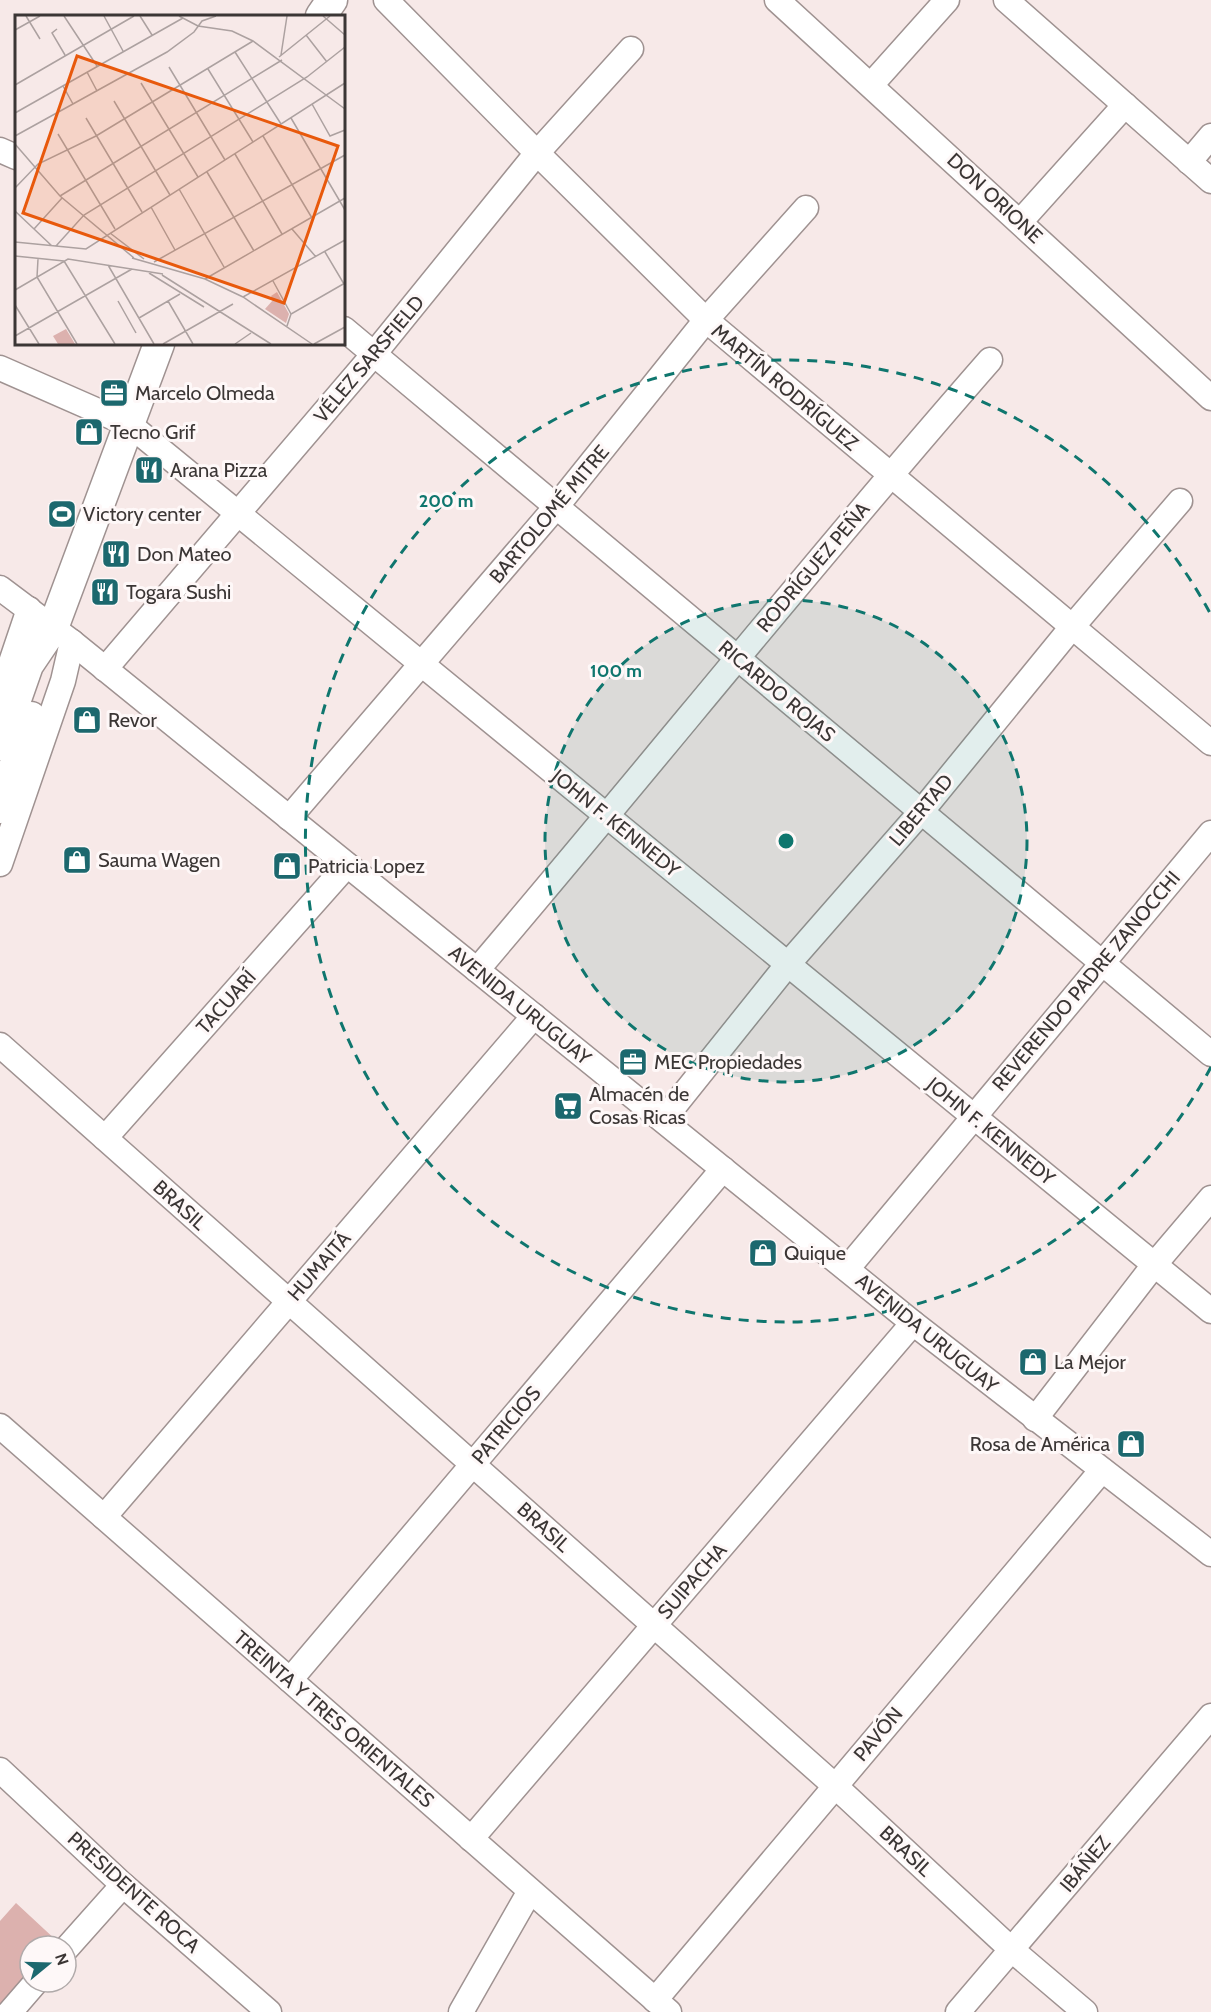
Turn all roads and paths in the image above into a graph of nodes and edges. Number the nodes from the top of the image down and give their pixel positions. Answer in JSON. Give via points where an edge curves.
{"nodes":[{"id":1,"x":332,"y":0,"type":"edge"},
{"id":2,"x":386,"y":0,"type":"edge"},
{"id":3,"x":777,"y":0,"type":"edge"},
{"id":4,"x":947,"y":0,"type":"edge"},
{"id":5,"x":1005,"y":0,"type":"edge"},
{"id":6,"x":322,"y":15,"type":"edge"},
{"id":7,"x":631,"y":49,"type":"dead end"},
{"id":8,"x":871,"y":85,"type":"junction"},
{"id":9,"x":1125,"y":105,"type":"junction"},
{"id":10,"x":1211,"y":136,"type":"edge"},
{"id":11,"x":0,"y":150,"type":"edge"},
{"id":12,"x":537,"y":153,"type":"junction"},
{"id":13,"x":15,"y":157,"type":"edge"},
{"id":14,"x":1190,"y":162,"type":"junction"},
{"id":15,"x":1211,"y":181,"type":"edge"},
{"id":16,"x":806,"y":208,"type":"dead end"},
{"id":17,"x":1020,"y":222,"type":"junction"},
{"id":18,"x":706,"y":320,"type":"junction"},
{"id":19,"x":345,"y":330,"type":"edge"},
{"id":20,"x":159,"y":345,"type":"edge"},
{"id":21,"x":374,"y":354,"type":"junction"},
{"id":22,"x":990,"y":360,"type":"dead end"},
{"id":23,"x":0,"y":368,"type":"edge"},
{"id":24,"x":1211,"y":398,"type":"edge"},
{"id":25,"x":130,"y":425,"type":"junction"},
{"id":26,"x":890,"y":475,"type":"junction"},
{"id":27,"x":1180,"y":501,"type":"dead end"},
{"id":28,"x":556,"y":507,"type":"junction"},
{"id":29,"x":239,"y":513,"type":"junction"},
{"id":30,"x":0,"y":588,"type":"edge"},
{"id":31,"x":29,"y":609,"type":"junction"},
{"id":32,"x":1072,"y":627,"type":"junction"},
{"id":33,"x":62,"y":635,"type":"junction"},
{"id":34,"x":737,"y":658,"type":"junction"},
{"id":35,"x":421,"y":663,"type":"junction"},
{"id":36,"x":105,"y":669,"type":"junction"},
{"id":37,"x":0,"y":695,"type":"edge"},
{"id":38,"x":1211,"y":743,"type":"edge"},
{"id":39,"x":0,"y":745,"type":"edge"},
{"id":40,"x":0,"y":808,"type":"edge"},
{"id":41,"x":921,"y":812,"type":"junction"},
{"id":42,"x":607,"y":817,"type":"junction"},
{"id":43,"x":289,"y":818,"type":"junction"},
{"id":44,"x":1211,"y":833,"type":"edge"},
{"id":45,"x":0,"y":864,"type":"edge"},
{"id":46,"x":347,"y":865,"type":"junction"},
{"id":47,"x":1103,"y":963,"type":"junction"},
{"id":48,"x":788,"y":964,"type":"junction"},
{"id":49,"x":477,"y":970,"type":"junction"},
{"id":50,"x":534,"y":1016,"type":"junction"},
{"id":51,"x":0,"y":1045,"type":"edge"},
{"id":52,"x":1211,"y":1054,"type":"edge"},
{"id":53,"x":973,"y":1116,"type":"junction"},
{"id":54,"x":663,"y":1120,"type":"junction"},
{"id":55,"x":105,"y":1138,"type":"junction"},
{"id":56,"x":723,"y":1169,"type":"junction"},
{"id":57,"x":1211,"y":1198,"type":"edge"},
{"id":58,"x":1155,"y":1265,"type":"junction"},
{"id":59,"x":847,"y":1269,"type":"junction"},
{"id":60,"x":289,"y":1301,"type":"junction"},
{"id":61,"x":1211,"y":1311,"type":"edge"},
{"id":62,"x":913,"y":1323,"type":"junction"},
{"id":63,"x":1035,"y":1419,"type":"junction"},
{"id":64,"x":0,"y":1426,"type":"edge"},
{"id":65,"x":473,"y":1465,"type":"junction"},
{"id":66,"x":1102,"y":1470,"type":"junction"},
{"id":67,"x":104,"y":1517,"type":"junction"},
{"id":68,"x":1211,"y":1554,"type":"edge"},
{"id":69,"x":654,"y":1625,"type":"junction"},
{"id":70,"x":290,"y":1680,"type":"junction"},
{"id":71,"x":1211,"y":1716,"type":"edge"},
{"id":72,"x":0,"y":1770,"type":"edge"},
{"id":73,"x":834,"y":1785,"type":"junction"},
{"id":74,"x":471,"y":1839,"type":"junction"},
{"id":75,"x":123,"y":1885,"type":"junction"},
{"id":76,"x":530,"y":1891,"type":"junction"},
{"id":77,"x":78,"y":1935,"type":"edge"},
{"id":78,"x":1012,"y":1950,"type":"junction"},
{"id":79,"x":26,"y":1994,"type":"edge"},
{"id":80,"x":662,"y":2006,"type":"edge"},
{"id":81,"x":10,"y":2012,"type":"edge"},
{"id":82,"x":269,"y":2012,"type":"edge"},
{"id":83,"x":460,"y":2012,"type":"edge"},
{"id":84,"x":958,"y":2012,"type":"edge"},
{"id":85,"x":1085,"y":2012,"type":"edge"}],
"edges":[{"from":1,"to":6,"type":"main road"},
{"from":2,"to":12,"type":"street","name":"MARTÍN RODRÍGUEZ"},
{"from":3,"to":8,"type":"street","name":"DON ORIONE"},
{"from":4,"to":8,"type":"street"},
{"from":5,"to":9,"type":"street"},
{"from":7,"to":12,"type":"street","name":"VÉLEZ SARSFIELD"},
{"from":8,"to":17,"type":"street","name":"DON ORIONE"},
{"from":9,"to":14,"type":"street"},
{"from":9,"to":17,"type":"street"},
{"from":10,"to":14,"type":"street"},
{"from":11,"to":13,"type":"street"},
{"from":12,"to":18,"type":"street","name":"MARTÍN RODRÍGUEZ"},
{"from":12,"to":21,"type":"street","name":"VÉLEZ SARSFIELD"},
{"from":14,"to":15,"type":"street"},
{"from":16,"to":18,"type":"street","name":"BARTOLOMÉ MITRE"},
{"from":17,"to":24,"type":"street","name":"DON ORIONE"},
{"from":18,"to":26,"type":"street","name":"MARTÍN RODRÍGUEZ"},
{"from":18,"to":28,"type":"street","name":"BARTOLOMÉ MITRE"},
{"from":19,"to":21,"type":"street","name":"RICARDO ROJAS"},
{"from":20,"to":25,"type":"main road"},
{"from":21,"to":28,"type":"street","name":"RICARDO ROJAS"},
{"from":21,"to":29,"type":"street","name":"VÉLEZ SARSFIELD"},
{"from":22,"to":26,"type":"street","name":"RODRÍGUEZ PEÑA"},
{"from":23,"to":25,"type":"street","name":"JOHN F. KENNEDY"},
{"from":25,"to":29,"type":"street","name":"JOHN F. KENNEDY"},
{"from":25,"to":33,"type":"main road"},
{"from":26,"to":32,"type":"street","name":"MARTÍN RODRÍGUEZ"},
{"from":26,"to":34,"type":"street","name":"RODRÍGUEZ PEÑA"},
{"from":27,"to":32,"type":"street","name":"LIBERTAD"},
{"from":28,"to":34,"type":"street","name":"RICARDO ROJAS"},
{"from":28,"to":35,"type":"street","name":"BARTOLOMÉ MITRE"},
{"from":29,"to":35,"type":"street","name":"JOHN F. KENNEDY"},
{"from":29,"to":36,"type":"street","name":"VÉLEZ SARSFIELD"},
{"from":30,"to":31,"type":"street","name":"AVENIDA URUGUAY"},
{"from":31,"to":33,"type":"street","name":"AVENIDA URUGUAY"},
{"from":31,"to":37,"type":"street"},
{"from":32,"to":38,"type":"street","name":"MARTÍN RODRÍGUEZ"},
{"from":32,"to":41,"type":"street","name":"LIBERTAD"},
{"from":33,"to":36,"type":"street","name":"AVENIDA URUGUAY"},
{"from":33,"to":39,"type":"main road","via":[[28,665]]},
{"from":33,"to":40,"type":"main road"},
{"from":33,"to":45,"type":"street","via":[[63,681]]},
{"from":34,"to":41,"type":"street","name":"RICARDO ROJAS"},
{"from":34,"to":42,"type":"street","name":"RODRÍGUEZ PEÑA"},
{"from":35,"to":42,"type":"street","name":"JOHN F. KENNEDY"},
{"from":35,"to":43,"type":"street","name":"BARTOLOMÉ MITRE"},
{"from":36,"to":43,"type":"street","name":"AVENIDA URUGUAY"},
{"from":41,"to":47,"type":"street","name":"RICARDO ROJAS"},
{"from":41,"to":48,"type":"street","name":"LIBERTAD"},
{"from":42,"to":48,"type":"street","name":"JOHN F. KENNEDY"},
{"from":42,"to":49,"type":"street","name":"RODRÍGUEZ PEÑA"},
{"from":43,"to":46,"type":"street","name":"AVENIDA URUGUAY"},
{"from":44,"to":47,"type":"street","name":"REVERENDO PADRE ZANOCCHI"},
{"from":46,"to":49,"type":"street","name":"AVENIDA URUGUAY"},
{"from":46,"to":55,"type":"street","name":"TACUARÍ"},
{"from":47,"to":52,"type":"street","name":"RICARDO ROJAS"},
{"from":47,"to":53,"type":"street","name":"REVERENDO PADRE ZANOCCHI"},
{"from":48,"to":53,"type":"street","name":"JOHN F. KENNEDY"},
{"from":48,"to":54,"type":"street","name":"LIBERTAD"},
{"from":49,"to":50,"type":"street","name":"AVENIDA URUGUAY"},
{"from":50,"to":54,"type":"street","name":"AVENIDA URUGUAY"},
{"from":50,"to":60,"type":"street","name":"HUMAITÁ"},
{"from":51,"to":55,"type":"street","name":"BRASIL"},
{"from":53,"to":58,"type":"street","name":"JOHN F. KENNEDY"},
{"from":53,"to":59,"type":"street","name":"REVERENDO PADRE ZANOCCHI"},
{"from":54,"to":56,"type":"street","name":"AVENIDA URUGUAY"},
{"from":55,"to":60,"type":"street","name":"BRASIL"},
{"from":56,"to":59,"type":"street","name":"AVENIDA URUGUAY"},
{"from":56,"to":65,"type":"street","name":"PATRICIOS"},
{"from":57,"to":58,"type":"street"},
{"from":58,"to":61,"type":"street","name":"JOHN F. KENNEDY"},
{"from":58,"to":63,"type":"street"},
{"from":59,"to":62,"type":"street","name":"AVENIDA URUGUAY"},
{"from":60,"to":65,"type":"street","name":"BRASIL"},
{"from":60,"to":67,"type":"street","name":"HUMAITÁ"},
{"from":62,"to":63,"type":"street","name":"AVENIDA URUGUAY"},
{"from":62,"to":69,"type":"street","name":"SUIPACHA"},
{"from":63,"to":66,"type":"street","name":"AVENIDA URUGUAY"},
{"from":64,"to":67,"type":"street","name":"TREINTA Y TRES ORIENTALES"},
{"from":65,"to":69,"type":"street","name":"BRASIL"},
{"from":65,"to":70,"type":"street","name":"PATRICIOS"},
{"from":66,"to":68,"type":"street","name":"AVENIDA URUGUAY"},
{"from":66,"to":73,"type":"street","name":"PAVÓN"},
{"from":67,"to":70,"type":"street","name":"TREINTA Y TRES ORIENTALES"},
{"from":69,"to":73,"type":"street","name":"BRASIL"},
{"from":69,"to":74,"type":"street","name":"SUIPACHA"},
{"from":70,"to":74,"type":"street","name":"TREINTA Y TRES ORIENTALES"},
{"from":71,"to":78,"type":"street","name":"IBÁÑEZ"},
{"from":72,"to":75,"type":"street","name":"PRESIDENTE ROCA"},
{"from":73,"to":78,"type":"street","name":"BRASIL"},
{"from":73,"to":80,"type":"street","name":"PAVÓN"},
{"from":74,"to":76,"type":"street","name":"TREINTA Y TRES ORIENTALES"},
{"from":75,"to":77,"type":"street"},
{"from":75,"to":82,"type":"street","name":"PRESIDENTE ROCA"},
{"from":76,"to":80,"type":"street","name":"TREINTA Y TRES ORIENTALES"},
{"from":76,"to":83,"type":"street"},
{"from":78,"to":84,"type":"street","name":"IBÁÑEZ"},
{"from":78,"to":85,"type":"street","name":"BRASIL"},
{"from":79,"to":81,"type":"street"}]}
